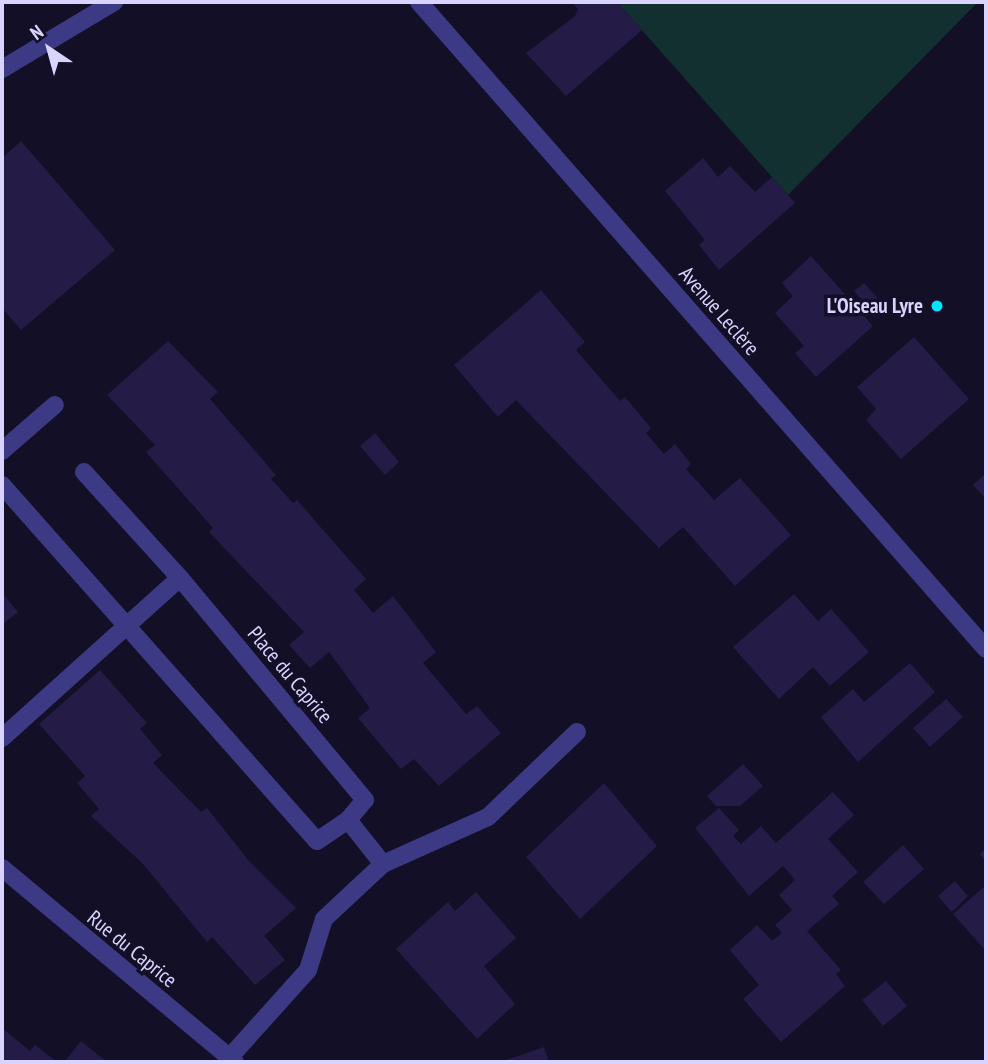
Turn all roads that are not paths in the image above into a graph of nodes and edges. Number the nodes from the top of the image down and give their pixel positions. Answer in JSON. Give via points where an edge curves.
{"nodes":[{"id":1,"x":114,"y":2,"type":"edge"},
{"id":2,"x":419,"y":2,"type":"edge"},
{"id":3,"x":2,"y":69,"type":"edge"},
{"id":4,"x":55,"y":405,"type":"dead end"},
{"id":5,"x":2,"y":451,"type":"edge"},
{"id":6,"x":84,"y":472,"type":"dead end"},
{"id":7,"x":2,"y":485,"type":"edge"},
{"id":8,"x":180,"y":578,"type":"junction"},
{"id":9,"x":128,"y":625,"type":"junction"},
{"id":10,"x":986,"y":649,"type":"edge"},
{"id":11,"x":577,"y":732,"type":"dead end"},
{"id":12,"x":2,"y":738,"type":"edge"},
{"id":13,"x":348,"y":820,"type":"junction"},
{"id":14,"x":383,"y":864,"type":"junction"},
{"id":15,"x":2,"y":868,"type":"edge"},
{"id":16,"x":232,"y":1060,"type":"edge"}],
"edges":[{"from":1,"to":3,"type":"street"},
{"from":2,"to":10,"type":"street","name":"Avenue Leclère"},
{"from":4,"to":5,"type":"street"},
{"from":6,"to":8,"type":"street","name":"Place du Caprice"},
{"from":7,"to":9,"type":"street"},
{"from":8,"to":9,"type":"street"},
{"from":8,"to":13,"type":"street","name":"Place du Caprice","via":[[365,800]]},
{"from":9,"to":12,"type":"street"},
{"from":9,"to":13,"type":"street","via":[[317,841]]},
{"from":11,"to":14,"type":"street","via":[[488,817]]},
{"from":13,"to":14,"type":"street"},
{"from":14,"to":16,"type":"street","via":[[324,919],[308,970]]},
{"from":15,"to":16,"type":"street","name":"Rue du Caprice"}]}
